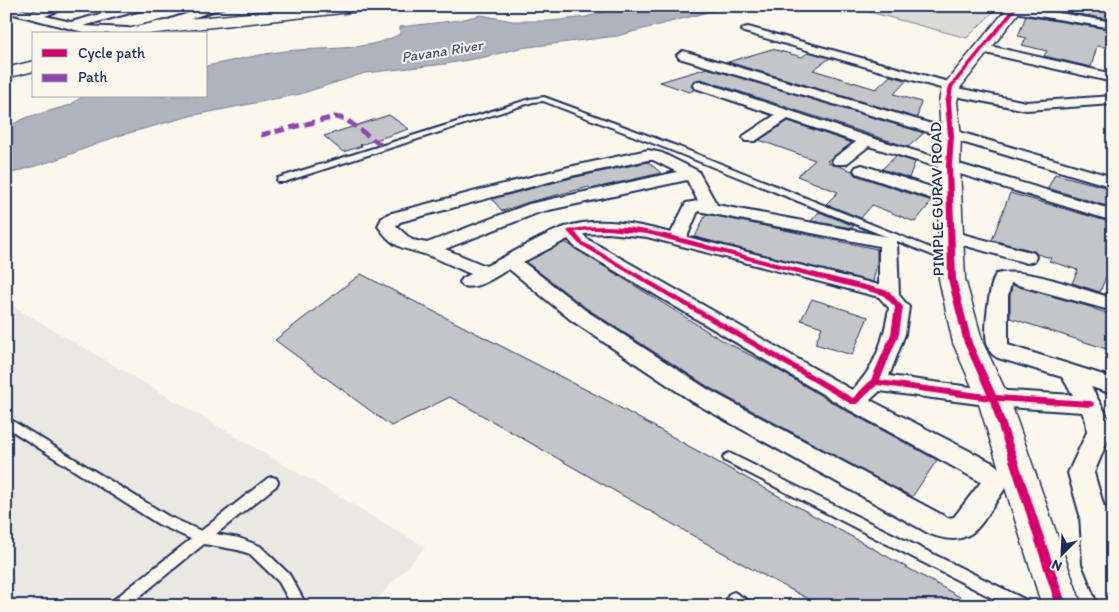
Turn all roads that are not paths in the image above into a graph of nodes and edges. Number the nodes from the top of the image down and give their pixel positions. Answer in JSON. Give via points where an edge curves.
{"nodes":[{"id":1,"x":20,"y":6,"type":"edge"},
{"id":2,"x":66,"y":6,"type":"edge"},
{"id":3,"x":144,"y":6,"type":"edge"},
{"id":4,"x":222,"y":6,"type":"edge"},
{"id":5,"x":370,"y":6,"type":"edge"},
{"id":6,"x":1016,"y":7,"type":"edge"},
{"id":7,"x":126,"y":8,"type":"edge"},
{"id":8,"x":7,"y":9,"type":"edge"},
{"id":9,"x":31,"y":16,"type":"junction"},
{"id":10,"x":1113,"y":25,"type":"edge"},
{"id":11,"x":69,"y":26,"type":"junction"},
{"id":12,"x":157,"y":27,"type":"junction"},
{"id":13,"x":748,"y":30,"type":"dead end"},
{"id":14,"x":105,"y":32,"type":"edge"},
{"id":15,"x":132,"y":32,"type":"edge"},
{"id":16,"x":981,"y":48,"type":"junction"},
{"id":17,"x":683,"y":55,"type":"dead end"},
{"id":18,"x":32,"y":62,"type":"edge"},
{"id":19,"x":32,"y":67,"type":"edge"},
{"id":20,"x":6,"y":69,"type":"edge"},
{"id":21,"x":6,"y":74,"type":"edge"},
{"id":22,"x":1113,"y":78,"type":"edge"},
{"id":23,"x":700,"y":85,"type":"dead end"},
{"id":24,"x":950,"y":89,"type":"junction"},
{"id":25,"x":1113,"y":100,"type":"edge"},
{"id":26,"x":786,"y":114,"type":"junction"},
{"id":27,"x":950,"y":136,"type":"junction"},
{"id":28,"x":750,"y":138,"type":"dead end"},
{"id":29,"x":867,"y":141,"type":"junction"},
{"id":30,"x":840,"y":161,"type":"dead end"},
{"id":31,"x":949,"y":166,"type":"junction"},
{"id":32,"x":862,"y":170,"type":"dead end"},
{"id":33,"x":692,"y":174,"type":"junction"},
{"id":34,"x":281,"y":180,"type":"dead end"},
{"id":35,"x":1113,"y":182,"type":"edge"},
{"id":36,"x":950,"y":199,"type":"junction"},
{"id":37,"x":710,"y":208,"type":"junction"},
{"id":38,"x":1113,"y":216,"type":"edge"},
{"id":39,"x":570,"y":231,"type":"junction"},
{"id":40,"x":676,"y":240,"type":"junction"},
{"id":41,"x":951,"y":247,"type":"junction"},
{"id":42,"x":429,"y":249,"type":"junction"},
{"id":43,"x":1027,"y":257,"type":"dead end"},
{"id":44,"x":510,"y":261,"type":"junction"},
{"id":45,"x":889,"y":296,"type":"junction"},
{"id":46,"x":1113,"y":305,"type":"edge"},
{"id":47,"x":1070,"y":372,"type":"junction"},
{"id":48,"x":875,"y":382,"type":"junction"},
{"id":49,"x":1113,"y":386,"type":"edge"},
{"id":50,"x":993,"y":398,"type":"junction"},
{"id":51,"x":854,"y":402,"type":"junction"},
{"id":52,"x":1090,"y":404,"type":"junction"},
{"id":53,"x":6,"y":421,"type":"edge"},
{"id":54,"x":729,"y":458,"type":"dead end"},
{"id":55,"x":272,"y":482,"type":"dead end"},
{"id":56,"x":1103,"y":518,"type":"edge"},
{"id":57,"x":203,"y":538,"type":"junction"},
{"id":58,"x":1113,"y":603,"type":"edge"},
{"id":59,"x":117,"y":606,"type":"edge"},
{"id":60,"x":300,"y":606,"type":"edge"},
{"id":61,"x":1022,"y":606,"type":"edge"},
{"id":62,"x":1062,"y":606,"type":"edge"}],
"edges":[{"from":1,"to":8,"type":"street"},
{"from":2,"to":9,"type":"street"},
{"from":3,"to":7,"type":"street"},
{"from":4,"to":12,"type":"street"},
{"from":5,"to":12,"type":"street"},
{"from":6,"to":10,"type":"street"},
{"from":6,"to":16,"type":"street"},
{"from":7,"to":11,"type":"street"},
{"from":8,"to":9,"type":"street"},
{"from":9,"to":11,"type":"street"},
{"from":11,"to":14,"type":"street"},
{"from":12,"to":15,"type":"street"},
{"from":13,"to":24,"type":"street"},
{"from":16,"to":22,"type":"street"},
{"from":16,"to":24,"type":"street"},
{"from":17,"to":27,"type":"street"},
{"from":18,"to":20,"type":"street"},
{"from":19,"to":21,"type":"street"},
{"from":23,"to":26,"type":"street"},
{"from":24,"to":25,"type":"street","via":[[1026,106]]},
{"from":24,"to":27,"type":"street","name":"PIMPLE GURAV ROAD"},
{"from":26,"to":28,"type":"street"},
{"from":26,"to":29,"type":"street"},
{"from":27,"to":31,"type":"street","name":"PIMPLE GURAV ROAD"},
{"from":27,"to":35,"type":"street"},
{"from":29,"to":30,"type":"street"},
{"from":29,"to":31,"type":"street"},
{"from":31,"to":36,"type":"street","name":"PIMPLE GURAV ROAD"},
{"from":31,"to":38,"type":"street"},
{"from":32,"to":36,"type":"street"},
{"from":33,"to":37,"type":"street"},
{"from":33,"to":42,"type":"street","via":[[535,208]]},
{"from":33,"to":42,"type":"street","via":[[657,156],[648,155],[569,172],[388,222],[391,232],[409,247]]},
{"from":34,"to":41,"type":"lane","via":[[532,100],[544,99]]},
{"from":36,"to":41,"type":"street","name":"PIMPLE GURAV ROAD"},
{"from":37,"to":40,"type":"street","via":[[692,207]]},
{"from":37,"to":45,"type":"street","via":[[888,242]]},
{"from":39,"to":40,"type":"street","via":[[614,228]]},
{"from":39,"to":44,"type":"street"},
{"from":39,"to":51,"type":"street","via":[[581,243]]},
{"from":40,"to":45,"type":"street"},
{"from":41,"to":43,"type":"street"},
{"from":41,"to":50,"type":"street","name":"PIMPLE GURAV ROAD","via":[[952,279],[968,343]]},
{"from":42,"to":44,"type":"street","via":[[478,277]]},
{"from":44,"to":51,"type":"street","via":[[578,315],[701,396],[939,526],[960,528],[995,483],[994,478]]},
{"from":45,"to":48,"type":"street","via":[[899,307],[895,334]]},
{"from":46,"to":47,"type":"street","via":[[1020,278],[1003,278],[998,296],[999,349]]},
{"from":47,"to":49,"type":"street"},
{"from":47,"to":52,"type":"street"},
{"from":48,"to":50,"type":"street"},
{"from":48,"to":51,"type":"street"},
{"from":50,"to":52,"type":"street"},
{"from":50,"to":62,"type":"street","name":"PIMPLE GURAV ROAD"},
{"from":52,"to":56,"type":"street","via":[[1099,432],[1081,473]]},
{"from":53,"to":57,"type":"lane","via":[[163,520]]},
{"from":54,"to":61,"type":"lane"},
{"from":55,"to":57,"type":"lane"},
{"from":56,"to":58,"type":"street","via":[[1098,564]]},
{"from":57,"to":59,"type":"lane"},
{"from":57,"to":60,"type":"lane","via":[[255,550],[284,578]]}]}
